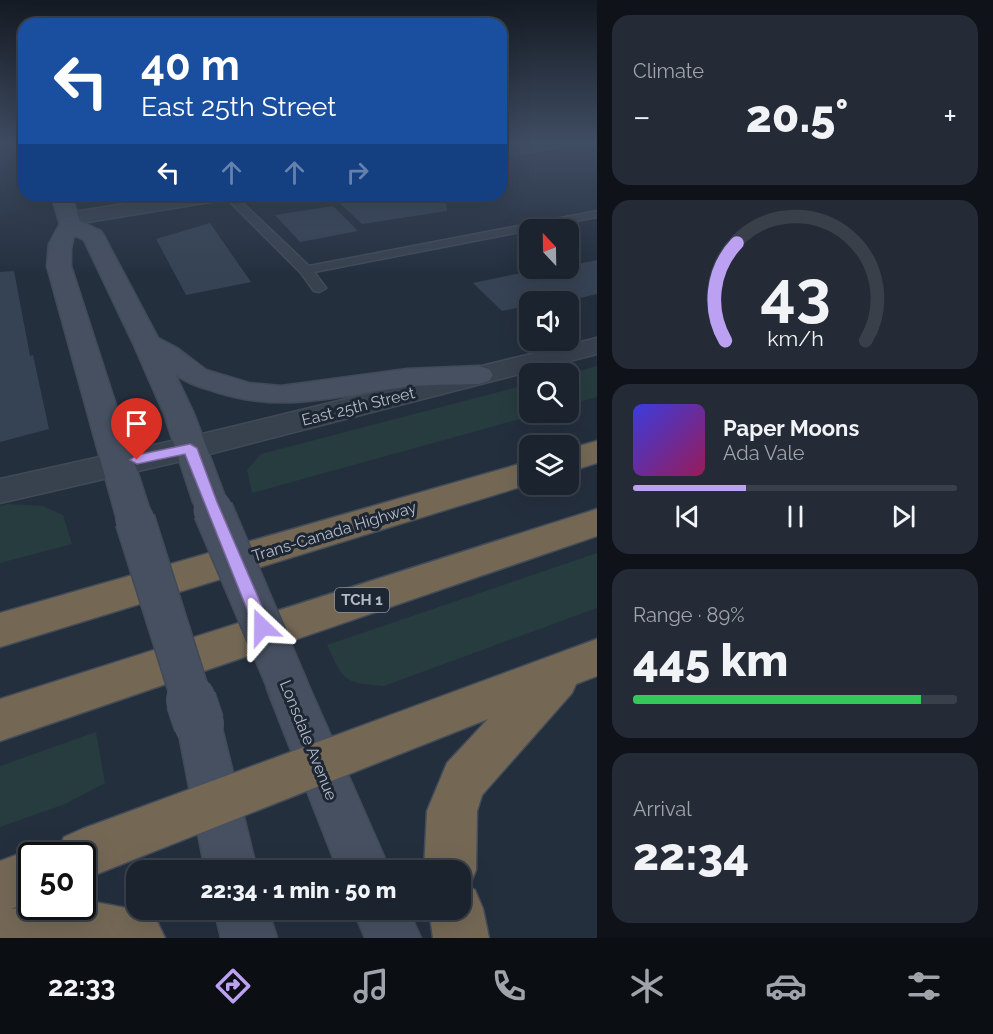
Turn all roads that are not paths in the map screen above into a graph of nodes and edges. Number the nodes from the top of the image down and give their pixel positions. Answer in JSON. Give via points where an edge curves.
{"nodes":[{"id":1,"x":63,"y":201,"type":"edge"},
{"id":2,"x":184,"y":201,"type":"edge"},
{"id":3,"x":234,"y":201,"type":"edge"},
{"id":4,"x":597,"y":214,"type":"edge"},
{"id":5,"x":70,"y":222,"type":"junction"},
{"id":6,"x":306,"y":270,"type":"junction"},
{"id":7,"x":320,"y":288,"type":"dead end"},
{"id":8,"x":147,"y":343,"type":"junction"},
{"id":9,"x":597,"y":346,"type":"edge"},
{"id":10,"x":479,"y":375,"type":"junction"},
{"id":11,"x":190,"y":448,"type":"junction"},
{"id":12,"x":597,"y":452,"type":"edge"},
{"id":13,"x":579,"y":458,"type":"edge"},
{"id":14,"x":119,"y":464,"type":"junction"},
{"id":15,"x":519,"y":475,"type":"edge"},
{"id":16,"x":0,"y":491,"type":"edge"},
{"id":17,"x":597,"y":522,"type":"edge"},
{"id":18,"x":0,"y":630,"type":"edge"},
{"id":19,"x":581,"y":664,"type":"edge"},
{"id":20,"x":0,"y":720,"type":"edge"},
{"id":21,"x":320,"y":766,"type":"junction"},
{"id":22,"x":218,"y":804,"type":"junction"},
{"id":23,"x":96,"y":850,"type":"edge"},
{"id":24,"x":229,"y":860,"type":"edge"},
{"id":25,"x":360,"y":860,"type":"edge"},
{"id":26,"x":450,"y":860,"type":"edge"},
{"id":27,"x":18,"y":880,"type":"edge"},
{"id":28,"x":0,"y":887,"type":"edge"},
{"id":29,"x":244,"y":920,"type":"edge"},
{"id":30,"x":385,"y":920,"type":"edge"},
{"id":31,"x":458,"y":920,"type":"edge"},
{"id":32,"x":0,"y":938,"type":"edge"},
{"id":33,"x":136,"y":938,"type":"edge"},
{"id":34,"x":249,"y":938,"type":"edge"},
{"id":35,"x":393,"y":938,"type":"edge"},
{"id":36,"x":461,"y":938,"type":"edge"}],
"edges":[{"from":1,"to":5,"type":"main road"},
{"from":2,"to":5,"type":"street"},
{"from":3,"to":6,"type":"lane"},
{"from":4,"to":6,"type":"lane"},
{"from":5,"to":8,"type":"main road","name":"Lonsdale Avenue","via":[[93,236]]},
{"from":5,"to":14,"type":"main road","via":[[59,245],[59,266]]},
{"from":6,"to":7,"type":"lane"},
{"from":8,"to":10,"type":"main road","via":[[196,376],[247,392],[281,395],[407,378]]},
{"from":8,"to":11,"type":"main road","name":"Lonsdale Avenue"},
{"from":9,"to":10,"type":"street","name":"East 25th Street"},
{"from":10,"to":11,"type":"street","name":"East 25th Street"},
{"from":11,"to":14,"type":"street","name":"East 25th Street"},
{"from":11,"to":21,"type":"main road","name":"Lonsdale Avenue","bridge":true},
{"from":12,"to":13,"type":"highway"},
{"from":14,"to":16,"type":"street","name":"East 25th Street"},
{"from":14,"to":22,"type":"main road","bridge":true,"via":[[199,724]]},
{"from":15,"to":18,"type":"highway","name":"Trans-Canada Highway"},
{"from":17,"to":20,"type":"highway","number":"TCH 1"},
{"from":19,"to":21,"type":"highway"},
{"from":19,"to":26,"type":"highway","via":[[520,717],[464,780],[452,811]]},
{"from":21,"to":22,"type":"highway"},
{"from":21,"to":25,"type":"main road","name":"Lonsdale Avenue"},
{"from":22,"to":23,"type":"highway"},
{"from":22,"to":24,"type":"main road"},
{"from":27,"to":28,"type":"highway"},
{"from":29,"to":34,"type":"main road"},
{"from":30,"to":35,"type":"main road"},
{"from":31,"to":36,"type":"highway"},
{"from":32,"to":33,"type":"highway","via":[[84,927]]}]}
